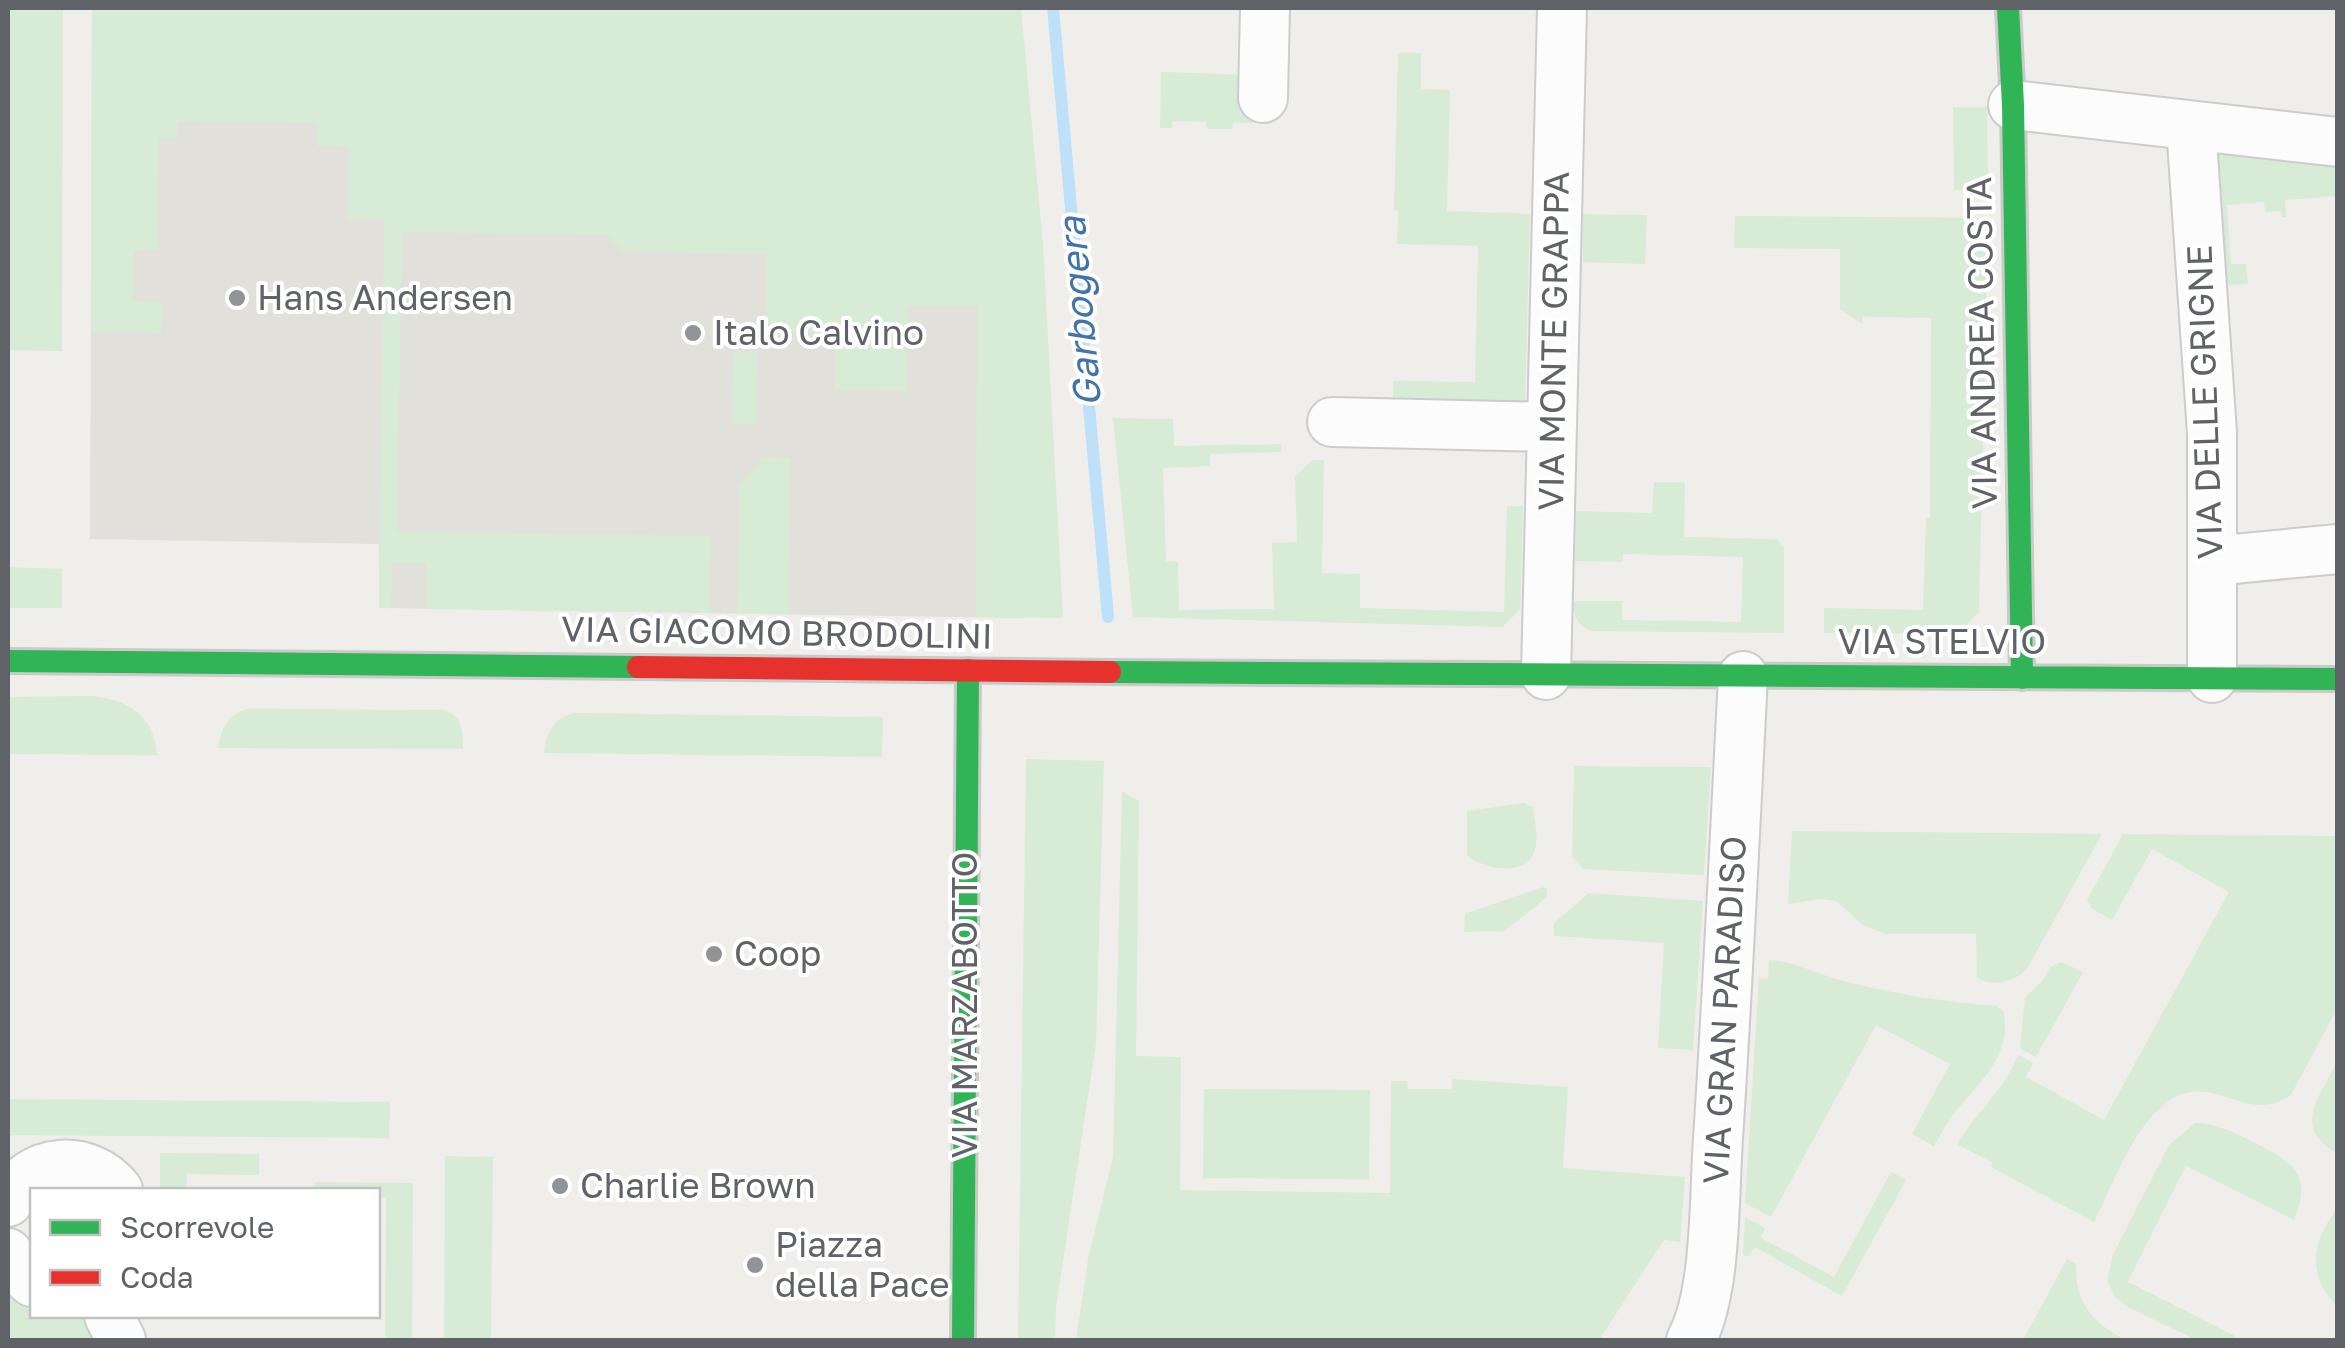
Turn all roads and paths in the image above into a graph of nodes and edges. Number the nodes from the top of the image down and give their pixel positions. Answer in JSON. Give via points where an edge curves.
{"nodes":[{"id":1,"x":1265,"y":8,"type":"edge"},
{"id":2,"x":1562,"y":8,"type":"edge"},
{"id":3,"x":2008,"y":8,"type":"edge"},
{"id":4,"x":1263,"y":98,"type":"dead end"},
{"id":5,"x":2013,"y":105,"type":"junction"},
{"id":6,"x":2191,"y":126,"type":"junction"},
{"id":7,"x":2338,"y":142,"type":"edge"},
{"id":8,"x":1332,"y":422,"type":"dead end"},
{"id":9,"x":1552,"y":427,"type":"junction"},
{"id":10,"x":2338,"y":549,"type":"edge"},
{"id":11,"x":2212,"y":561,"type":"junction"},
{"id":12,"x":8,"y":661,"type":"edge"},
{"id":13,"x":968,"y":670,"type":"junction"},
{"id":14,"x":1546,"y":675,"type":"junction"},
{"id":15,"x":1743,"y":676,"type":"junction"},
{"id":16,"x":2022,"y":678,"type":"junction"},
{"id":17,"x":2212,"y":678,"type":"junction"},
{"id":18,"x":2338,"y":680,"type":"edge"},
{"id":19,"x":116,"y":1188,"type":"edge"},
{"id":20,"x":8,"y":1202,"type":"edge"},
{"id":21,"x":8,"y":1253,"type":"edge"},
{"id":22,"x":30,"y":1280,"type":"edge"},
{"id":23,"x":110,"y":1318,"type":"edge"},
{"id":24,"x":122,"y":1340,"type":"edge"},
{"id":25,"x":963,"y":1340,"type":"edge"},
{"id":26,"x":1692,"y":1340,"type":"edge"}],
"edges":[{"from":1,"to":4,"type":"street"},
{"from":2,"to":9,"type":"street","name":"VIA MONTE GRAPPA"},
{"from":3,"to":5,"type":"street","name":"VIA ANDREA COSTA"},
{"from":5,"to":6,"type":"street"},
{"from":5,"to":16,"type":"street","name":"VIA ANDREA COSTA"},
{"from":6,"to":7,"type":"street"},
{"from":6,"to":11,"type":"street","name":"VIA DELLE GRIGNE","via":[[2212,433]]},
{"from":8,"to":9,"type":"street"},
{"from":9,"to":14,"type":"street","name":"VIA MONTE GRAPPA"},
{"from":10,"to":11,"type":"street"},
{"from":11,"to":17,"type":"street","name":"VIA DELLE GRIGNE"},
{"from":12,"to":13,"type":"street","name":"VIA GIACOMO BRODOLINI"},
{"from":13,"to":14,"type":"street","name":"VIA GIACOMO BRODOLINI"},
{"from":13,"to":25,"type":"street","name":"VIA MARZABOTTO"},
{"from":14,"to":15,"type":"street","name":"VIA STELVIO"},
{"from":15,"to":16,"type":"street","name":"VIA STELVIO"},
{"from":15,"to":26,"type":"street","name":"VIA GRAN PARADISO","via":[[1712,1230],[1703,1311]]},
{"from":16,"to":17,"type":"street","name":"VIA STELVIO"},
{"from":17,"to":18,"type":"street","name":"VIA STELVIO"},
{"from":19,"to":20,"type":"street","via":[[90,1168],[68,1163],[25,1178]]},
{"from":21,"to":22,"type":"street"},
{"from":23,"to":24,"type":"street"}]}
